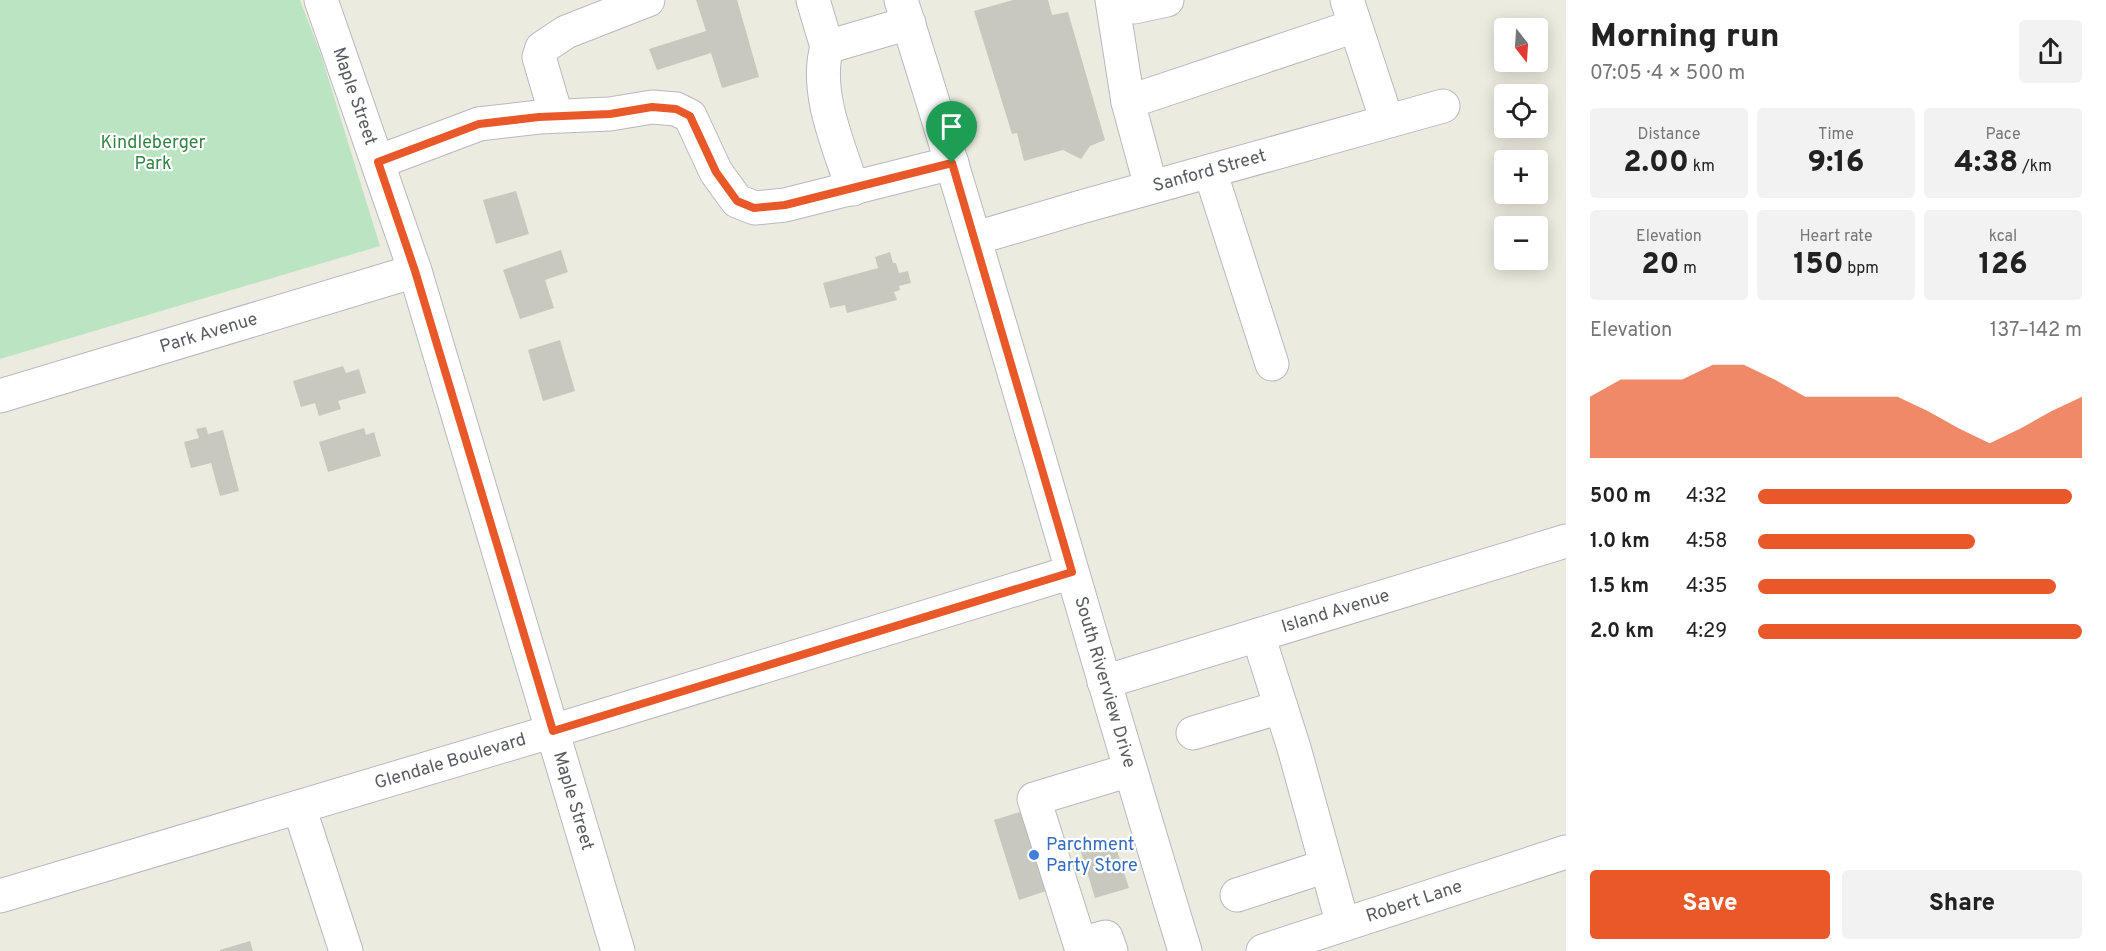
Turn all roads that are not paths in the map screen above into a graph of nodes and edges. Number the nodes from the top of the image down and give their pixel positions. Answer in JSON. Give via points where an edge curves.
{"nodes":[{"id":1,"x":321,"y":0,"type":"edge"},
{"id":2,"x":648,"y":0,"type":"edge"},
{"id":3,"x":813,"y":0,"type":"edge"},
{"id":4,"x":1112,"y":0,"type":"edge"},
{"id":5,"x":1122,"y":0,"type":"edge"},
{"id":6,"x":1167,"y":0,"type":"edge"},
{"id":7,"x":905,"y":11,"type":"edge"},
{"id":8,"x":1351,"y":13,"type":"edge"},
{"id":9,"x":827,"y":47,"type":"junction"},
{"id":10,"x":1128,"y":102,"type":"junction"},
{"id":11,"x":1443,"y":106,"type":"dead end"},
{"id":12,"x":556,"y":116,"type":"junction"},
{"id":13,"x":1387,"y":121,"type":"junction"},
{"id":14,"x":378,"y":162,"type":"junction"},
{"id":15,"x":952,"y":163,"type":"junction"},
{"id":16,"x":1210,"y":171,"type":"junction"},
{"id":17,"x":1151,"y":187,"type":"junction"},
{"id":18,"x":853,"y":189,"type":"junction"},
{"id":19,"x":976,"y":238,"type":"junction"},
{"id":20,"x":415,"y":271,"type":"junction"},
{"id":21,"x":1272,"y":364,"type":"dead end"},
{"id":22,"x":0,"y":396,"type":"edge"},
{"id":23,"x":1566,"y":541,"type":"edge"},
{"id":24,"x":1072,"y":572,"type":"junction"},
{"id":25,"x":1258,"y":635,"type":"junction"},
{"id":26,"x":1104,"y":682,"type":"junction"},
{"id":27,"x":1281,"y":707,"type":"junction"},
{"id":28,"x":553,"y":731,"type":"junction"},
{"id":29,"x":1193,"y":733,"type":"dead end"},
{"id":30,"x":1130,"y":770,"type":"junction"},
{"id":31,"x":299,"y":807,"type":"junction"},
{"id":32,"x":1566,"y":852,"type":"edge"},
{"id":33,"x":1326,"y":866,"type":"junction"},
{"id":34,"x":1237,"y":895,"type":"dead end"},
{"id":35,"x":0,"y":896,"type":"edge"},
{"id":36,"x":1342,"y":925,"type":"junction"},
{"id":37,"x":1280,"y":948,"type":"edge"},
{"id":38,"x":346,"y":951,"type":"edge"},
{"id":39,"x":618,"y":951,"type":"edge"},
{"id":40,"x":1111,"y":951,"type":"edge"},
{"id":41,"x":1185,"y":951,"type":"edge"}],
"edges":[{"from":1,"to":14,"type":"street","name":"Maple Street"},
{"from":2,"to":12,"type":"street","via":[[566,32],[542,48],[539,57]]},
{"from":3,"to":9,"type":"street"},
{"from":4,"to":10,"type":"street"},
{"from":5,"to":6,"type":"street","via":[[1134,7]]},
{"from":7,"to":9,"type":"street"},
{"from":7,"to":15,"type":"street","name":"South Riverview Drive"},
{"from":8,"to":10,"type":"street"},
{"from":8,"to":13,"type":"street"},
{"from":9,"to":18,"type":"street","via":[[822,62],[828,111]]},
{"from":10,"to":17,"type":"street"},
{"from":11,"to":13,"type":"street","name":"Sanford Street"},
{"from":12,"to":14,"type":"street","via":[[479,124]]},
{"from":12,"to":18,"type":"street","via":[[610,114],[652,107],[676,109],[690,116],[716,172],[737,201],[754,208]]},
{"from":13,"to":16,"type":"street","name":"Sanford Street"},
{"from":14,"to":20,"type":"street","name":"Maple Street"},
{"from":15,"to":18,"type":"street"},
{"from":15,"to":19,"type":"street","name":"South Riverview Drive"},
{"from":16,"to":17,"type":"street","name":"Sanford Street"},
{"from":16,"to":21,"type":"street"},
{"from":17,"to":19,"type":"street","name":"Sanford Street"},
{"from":19,"to":24,"type":"street","name":"South Riverview Drive"},
{"from":20,"to":22,"type":"street","name":"Park Avenue"},
{"from":20,"to":28,"type":"street","name":"Maple Street"},
{"from":23,"to":25,"type":"street","name":"Island Avenue"},
{"from":24,"to":26,"type":"street","name":"South Riverview Drive"},
{"from":24,"to":28,"type":"street","name":"Glendale Boulevard"},
{"from":25,"to":26,"type":"street","name":"Island Avenue"},
{"from":25,"to":27,"type":"street"},
{"from":26,"to":30,"type":"street","name":"South Riverview Drive"},
{"from":27,"to":29,"type":"street"},
{"from":27,"to":33,"type":"street"},
{"from":28,"to":31,"type":"street","name":"Glendale Boulevard"},
{"from":28,"to":39,"type":"street","name":"Maple Street"},
{"from":30,"to":40,"type":"street","via":[[1034,798],[1080,944],[1106,937]]},
{"from":30,"to":41,"type":"street","name":"South Riverview Drive"},
{"from":31,"to":35,"type":"street","name":"Glendale Boulevard"},
{"from":31,"to":38,"type":"street"},
{"from":32,"to":36,"type":"street","name":"Robert Lane"},
{"from":33,"to":34,"type":"street"},
{"from":33,"to":36,"type":"street"},
{"from":36,"to":37,"type":"street","name":"Robert Lane"}]}
